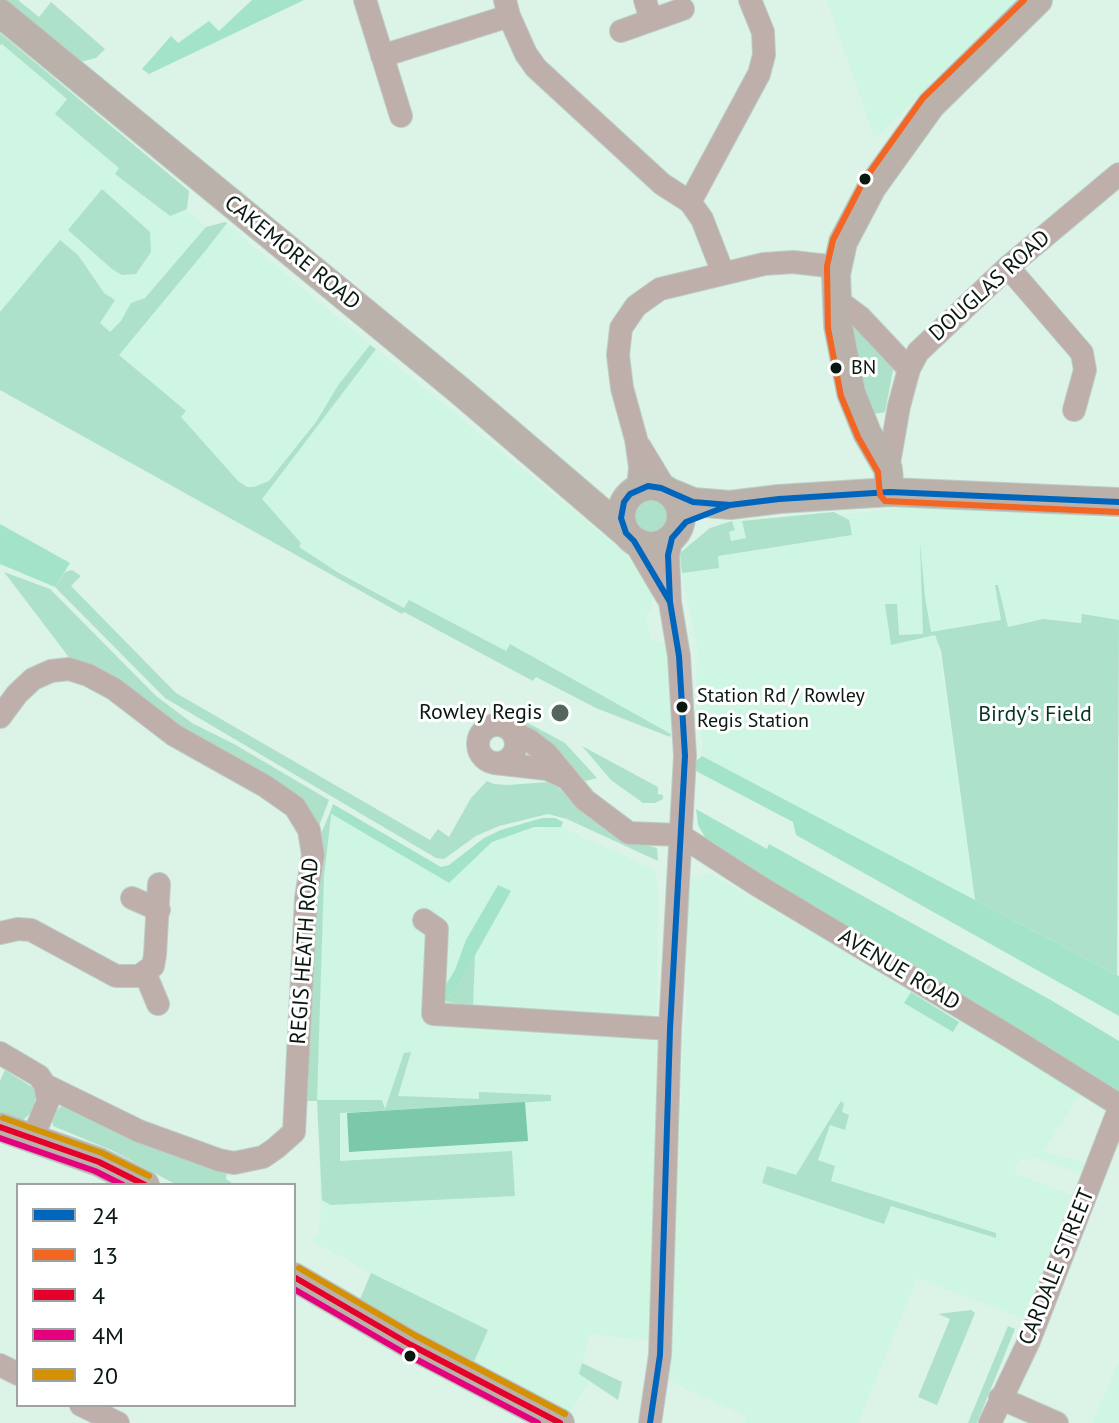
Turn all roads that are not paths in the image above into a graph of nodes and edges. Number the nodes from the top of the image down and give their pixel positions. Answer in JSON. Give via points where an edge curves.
{"nodes":[{"id":1,"x":365,"y":0,"type":"edge"},
{"id":2,"x":750,"y":0,"type":"edge"},
{"id":3,"x":1038,"y":0,"type":"edge"},
{"id":4,"x":507,"y":8,"type":"edge"},
{"id":5,"x":683,"y":9,"type":"dead end"},
{"id":6,"x":648,"y":10,"type":"edge"},
{"id":7,"x":0,"y":13,"type":"edge"},
{"id":8,"x":621,"y":31,"type":"dead end"},
{"id":9,"x":382,"y":56,"type":"junction"},
{"id":10,"x":401,"y":116,"type":"dead end"},
{"id":11,"x":1119,"y":174,"type":"edge"},
{"id":12,"x":690,"y":202,"type":"junction"},
{"id":13,"x":837,"y":267,"type":"junction"},
{"id":14,"x":1008,"y":267,"type":"junction"},
{"id":15,"x":723,"y":273,"type":"junction"},
{"id":16,"x":836,"y":299,"type":"junction"},
{"id":17,"x":909,"y":369,"type":"junction"},
{"id":18,"x":1074,"y":410,"type":"dead end"},
{"id":19,"x":636,"y":439,"type":"junction"},
{"id":20,"x":889,"y":481,"type":"junction"},
{"id":21,"x":634,"y":492,"type":"junction"},
{"id":22,"x":668,"y":492,"type":"junction"},
{"id":23,"x":581,"y":497,"type":"junction"},
{"id":24,"x":1119,"y":502,"type":"edge"},
{"id":25,"x":730,"y":505,"type":"junction"},
{"id":26,"x":674,"y":535,"type":"junction"},
{"id":27,"x":630,"y":537,"type":"junction"},
{"id":28,"x":670,"y":602,"type":"junction"},
{"id":29,"x":0,"y":717,"type":"edge"},
{"id":30,"x":511,"y":731,"type":"junction"},
{"id":31,"x":494,"y":763,"type":"junction"},
{"id":32,"x":565,"y":778,"type":"junction"},
{"id":33,"x":680,"y":835,"type":"junction"},
{"id":34,"x":159,"y":884,"type":"dead end"},
{"id":35,"x":132,"y":898,"type":"dead end"},
{"id":36,"x":159,"y":910,"type":"junction"},
{"id":37,"x":424,"y":920,"type":"dead end"},
{"id":38,"x":0,"y":933,"type":"edge"},
{"id":39,"x":145,"y":973,"type":"junction"},
{"id":40,"x":158,"y":1004,"type":"dead end"},
{"id":41,"x":670,"y":1029,"type":"junction"},
{"id":42,"x":0,"y":1053,"type":"edge"},
{"id":43,"x":45,"y":1085,"type":"junction"},
{"id":44,"x":1119,"y":1107,"type":"edge"},
{"id":45,"x":0,"y":1127,"type":"edge"},
{"id":46,"x":33,"y":1137,"type":"junction"},
{"id":47,"x":141,"y":1183,"type":"edge"},
{"id":48,"x":296,"y":1278,"type":"edge"},
{"id":49,"x":1000,"y":1398,"type":"junction"},
{"id":50,"x":85,"y":1407,"type":"edge"},
{"id":51,"x":118,"y":1423,"type":"edge"},
{"id":52,"x":560,"y":1423,"type":"edge"},
{"id":53,"x":650,"y":1423,"type":"edge"},
{"id":54,"x":990,"y":1423,"type":"edge"},
{"id":55,"x":1057,"y":1423,"type":"edge"}],
"edges":[{"from":1,"to":9,"type":"street"},
{"from":2,"to":12,"type":"street","via":[[763,32],[759,74]]},
{"from":3,"to":13,"type":"main road","via":[[931,105],[872,187],[843,242]]},
{"from":4,"to":9,"type":"street"},
{"from":4,"to":12,"type":"street","via":[[536,68],[662,184]]},
{"from":5,"to":6,"type":"street"},
{"from":6,"to":8,"type":"street"},
{"from":7,"to":23,"type":"main road","name":"CAKEMORE ROAD","via":[[459,390]]},
{"from":9,"to":10,"type":"street"},
{"from":11,"to":14,"type":"street","name":"DOUGLAS ROAD"},
{"from":12,"to":15,"type":"street"},
{"from":13,"to":15,"type":"street","via":[[779,263]]},
{"from":13,"to":16,"type":"main road"},
{"from":14,"to":17,"type":"street","name":"DOUGLAS ROAD","via":[[931,338]]},
{"from":14,"to":18,"type":"street","via":[[1082,353],[1085,370]]},
{"from":15,"to":19,"type":"street","via":[[660,289],[636,306],[621,328],[622,388]]},
{"from":16,"to":17,"type":"street"},
{"from":16,"to":20,"type":"main road","via":[[851,393]]},
{"from":17,"to":20,"type":"street","name":"DOUGLAS ROAD"},
{"from":19,"to":21,"type":"street","via":[[640,467]]},
{"from":19,"to":22,"type":"street"},
{"from":20,"to":24,"type":"main road"},
{"from":20,"to":25,"type":"main road"},
{"from":21,"to":22,"type":"main road","via":[[655,486]]},
{"from":21,"to":23,"type":"main road","via":[[603,499]]},
{"from":21,"to":27,"type":"main road","via":[[621,511]]},
{"from":22,"to":25,"type":"main road","via":[[693,502]]},
{"from":22,"to":26,"type":"main road","via":[[680,510]]},
{"from":23,"to":27,"type":"main road","name":"CAKEMORE ROAD"},
{"from":25,"to":26,"type":"main road","via":[[686,522]]},
{"from":26,"to":27,"type":"main road","via":[[658,545]]},
{"from":26,"to":28,"type":"street","via":[[668,555]]},
{"from":27,"to":28,"type":"street"},
{"from":28,"to":33,"type":"street","via":[[686,730]]},
{"from":29,"to":43,"type":"street","name":"REGIS HEATH ROAD","via":[[17,694],[42,675],[69,669],[88,675],[174,735],[295,807],[309,830],[313,855],[306,898],[294,1132],[276,1148],[263,1157],[234,1163],[219,1160],[139,1131]]},
{"from":30,"to":31,"type":"street","via":[[514,753],[505,762]]},
{"from":30,"to":31,"type":"street","via":[[496,725],[480,736],[478,750]]},
{"from":30,"to":32,"type":"street","via":[[547,754]]},
{"from":31,"to":32,"type":"street","via":[[547,769]]},
{"from":32,"to":33,"type":"street","via":[[629,833]]},
{"from":33,"to":41,"type":"street"},
{"from":33,"to":44,"type":"street","name":"AVENUE ROAD"},
{"from":34,"to":36,"type":"street"},
{"from":35,"to":36,"type":"street"},
{"from":36,"to":39,"type":"street","via":[[153,966]]},
{"from":37,"to":41,"type":"street","via":[[437,929],[433,1014]]},
{"from":38,"to":39,"type":"street","via":[[31,930],[116,976]]},
{"from":39,"to":40,"type":"street"},
{"from":41,"to":53,"type":"street","via":[[660,1355]]},
{"from":42,"to":43,"type":"street","name":"REGIS HEATH ROAD"},
{"from":43,"to":46,"type":"street","via":[[48,1101]]},
{"from":44,"to":49,"type":"street","name":"CARDALE STREET","via":[[1029,1341]]},
{"from":45,"to":46,"type":"main road"},
{"from":46,"to":47,"type":"main road"},
{"from":48,"to":52,"type":"main road"},
{"from":49,"to":54,"type":"street","name":"CARDALE STREET"},
{"from":49,"to":55,"type":"street"},
{"from":50,"to":51,"type":"street"}]}
